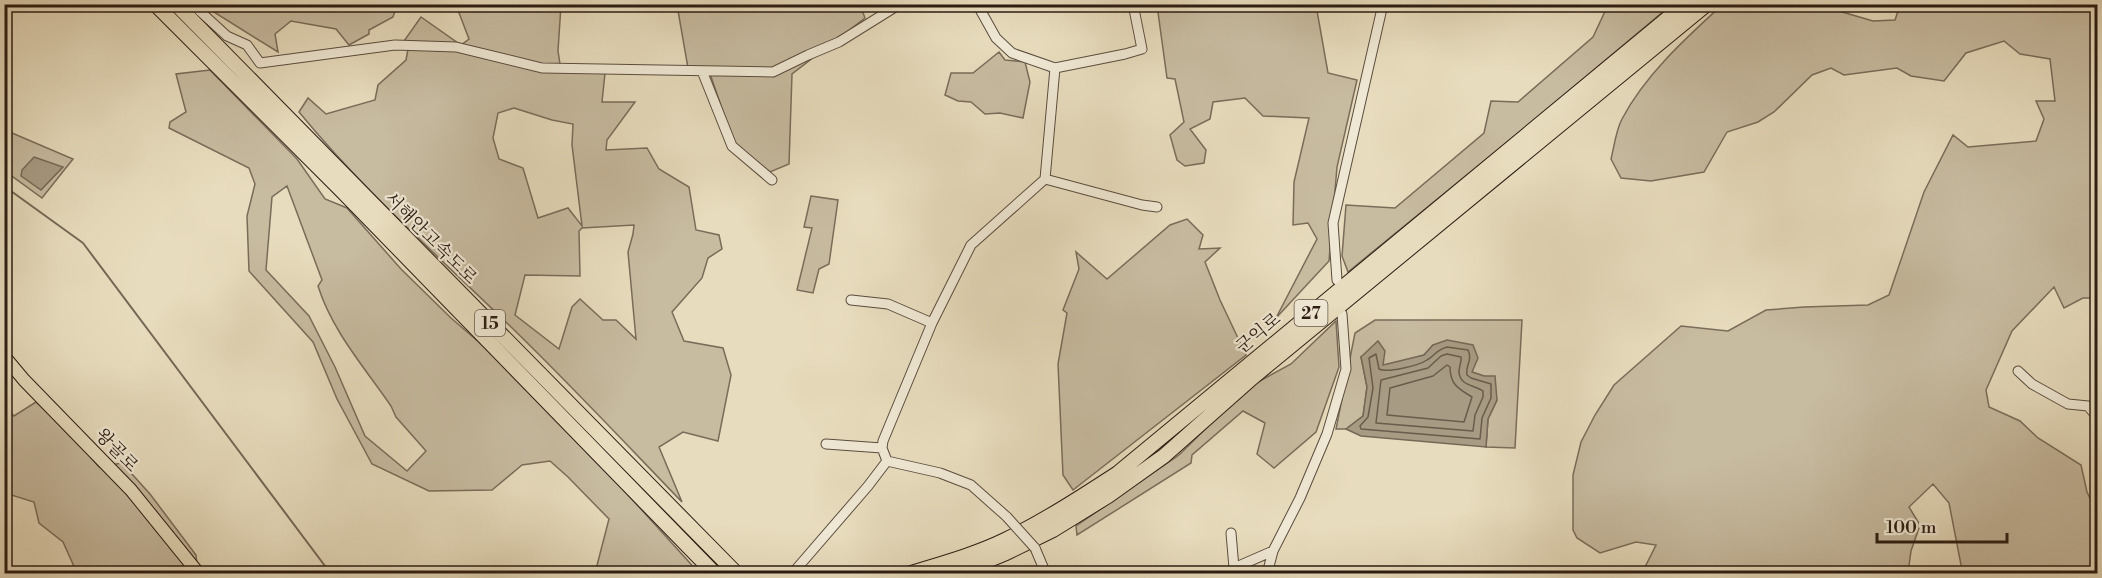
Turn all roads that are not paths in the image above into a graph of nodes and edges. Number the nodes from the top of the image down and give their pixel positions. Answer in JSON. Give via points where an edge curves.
{"nodes":[{"id":1,"x":155,"y":4,"type":"edge"},
{"id":2,"x":176,"y":4,"type":"edge"},
{"id":3,"x":192,"y":4,"type":"edge"},
{"id":4,"x":900,"y":4,"type":"edge"},
{"id":5,"x":977,"y":4,"type":"edge"},
{"id":6,"x":1133,"y":4,"type":"edge"},
{"id":7,"x":1383,"y":4,"type":"edge"},
{"id":8,"x":1686,"y":4,"type":"edge"},
{"id":9,"x":1707,"y":4,"type":"edge"},
{"id":10,"x":1055,"y":68,"type":"junction"},
{"id":11,"x":702,"y":71,"type":"junction"},
{"id":12,"x":1045,"y":179,"type":"junction"},
{"id":13,"x":772,"y":180,"type":"dead end"},
{"id":14,"x":1157,"y":207,"type":"dead end"},
{"id":15,"x":1337,"y":280,"type":"dead end"},
{"id":16,"x":851,"y":300,"type":"dead end"},
{"id":17,"x":1342,"y":314,"type":"dead end"},
{"id":18,"x":932,"y":324,"type":"junction"},
{"id":19,"x":4,"y":356,"type":"edge"},
{"id":20,"x":2018,"y":371,"type":"dead end"},
{"id":21,"x":2093,"y":404,"type":"edge"},
{"id":22,"x":2097,"y":418,"type":"edge"},
{"id":23,"x":826,"y":444,"type":"dead end"},
{"id":24,"x":882,"y":448,"type":"junction"},
{"id":25,"x":886,"y":461,"type":"junction"},
{"id":26,"x":1231,"y":533,"type":"dead end"},
{"id":27,"x":1274,"y":551,"type":"junction"},
{"id":28,"x":198,"y":573,"type":"edge"},
{"id":29,"x":716,"y":573,"type":"edge"},
{"id":30,"x":737,"y":573,"type":"edge"},
{"id":31,"x":792,"y":573,"type":"edge"},
{"id":32,"x":908,"y":573,"type":"edge"},
{"id":33,"x":955,"y":573,"type":"edge"},
{"id":34,"x":1047,"y":573,"type":"edge"},
{"id":35,"x":1268,"y":573,"type":"edge"}],
"edges":[{"from":1,"to":29,"type":"highway","name":"서해안고속도로","number":"15"},
{"from":2,"to":30,"type":"highway","name":"서해안고속도로","number":"15"},
{"from":3,"to":11,"type":"street","via":[[227,36],[247,45],[260,63],[395,45],[456,47],[542,68]]},
{"from":4,"to":11,"type":"street","via":[[839,42],[773,72]]},
{"from":5,"to":10,"type":"street","via":[[996,38],[1012,53]]},
{"from":6,"to":10,"type":"street","via":[[1142,49]]},
{"from":7,"to":15,"type":"street","via":[[1333,223]]},
{"from":8,"to":32,"type":"highway","name":"군익로","number":"27","via":[[1118,473],[1004,540]]},
{"from":9,"to":33,"type":"highway","name":"군익로","number":"27","via":[[1164,456],[1053,530]]},
{"from":10,"to":12,"type":"street"},
{"from":11,"to":13,"type":"street","via":[[732,146]]},
{"from":12,"to":14,"type":"street"},
{"from":12,"to":18,"type":"street","via":[[971,245]]},
{"from":16,"to":18,"type":"street","via":[[888,303]]},
{"from":17,"to":27,"type":"street","via":[[1346,369],[1327,434]]},
{"from":18,"to":24,"type":"street"},
{"from":19,"to":28,"type":"main road","name":"왕골로","via":[[131,490]]},
{"from":20,"to":21,"type":"street","via":[[2032,384],[2068,404]]},
{"from":21,"to":22,"type":"street"},
{"from":23,"to":24,"type":"street"},
{"from":24,"to":25,"type":"street"},
{"from":25,"to":31,"type":"street"},
{"from":25,"to":34,"type":"street","bridge":true,"via":[[940,473],[971,485],[1035,548]]},
{"from":26,"to":27,"type":"street","via":[[1234,568]]},
{"from":27,"to":35,"type":"street"}]}
